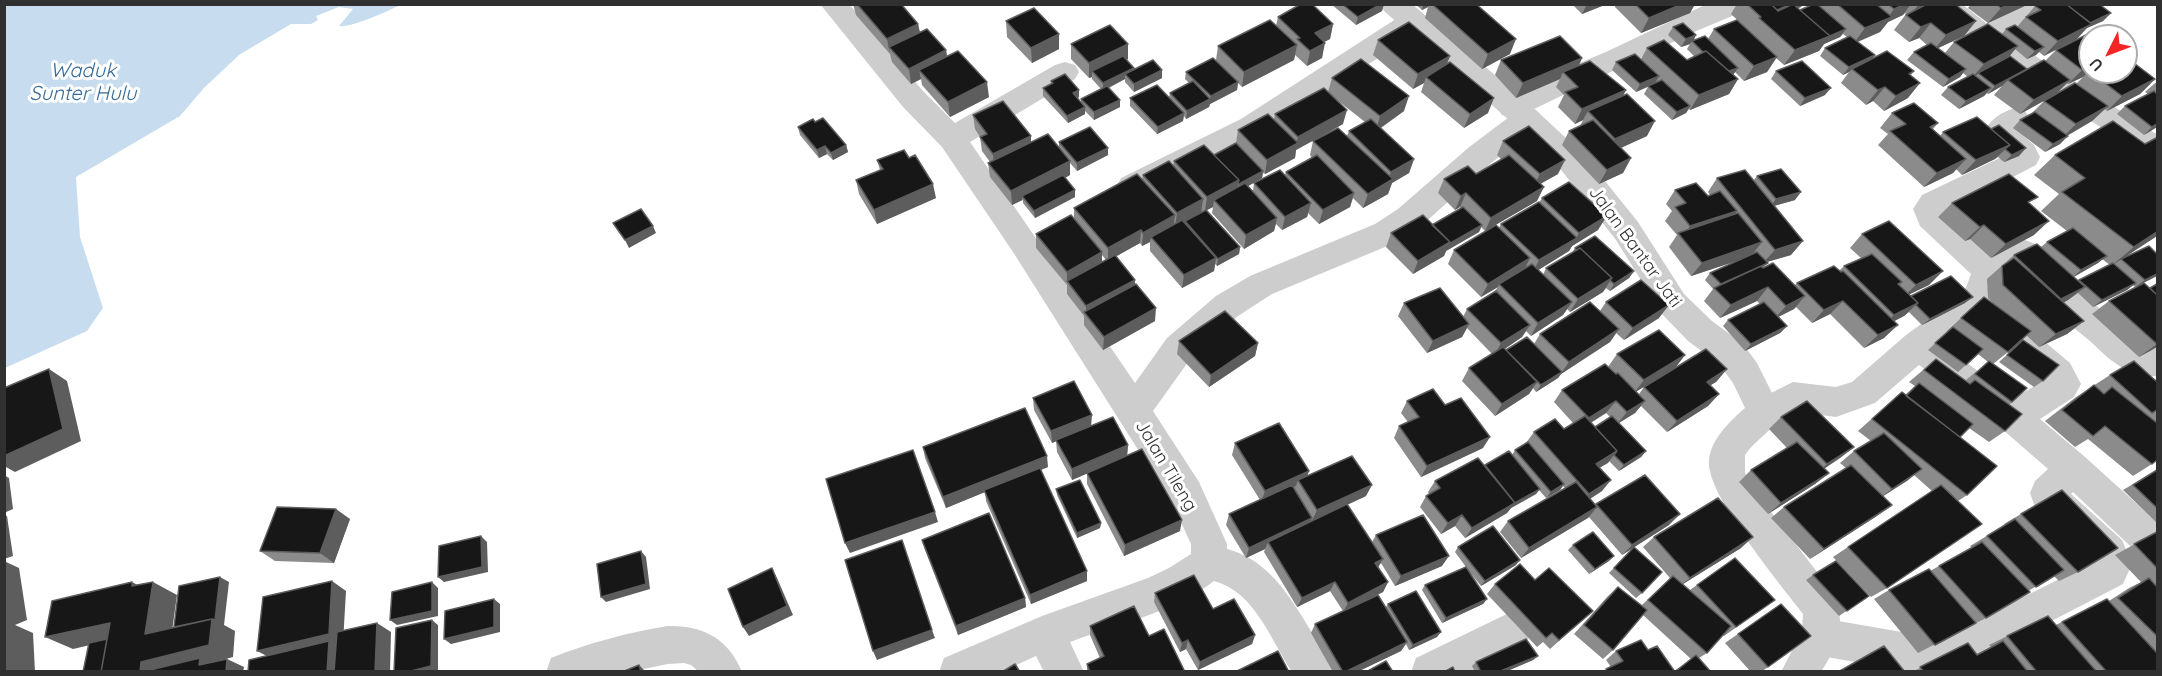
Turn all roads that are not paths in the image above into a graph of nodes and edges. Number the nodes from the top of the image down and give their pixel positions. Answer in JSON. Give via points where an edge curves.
{"nodes":[{"id":1,"x":833,"y":4,"type":"edge"},
{"id":2,"x":1734,"y":4,"type":"edge"},
{"id":3,"x":1943,"y":4,"type":"edge"},
{"id":4,"x":2052,"y":4,"type":"edge"},
{"id":5,"x":1403,"y":13,"type":"edge"},
{"id":6,"x":1984,"y":36,"type":"junction"},
{"id":7,"x":1065,"y":72,"type":"edge"},
{"id":8,"x":1520,"y":113,"type":"junction"},
{"id":9,"x":2015,"y":119,"type":"dead end"},
{"id":10,"x":952,"y":139,"type":"junction"},
{"id":11,"x":2157,"y":150,"type":"edge"},
{"id":12,"x":1106,"y":199,"type":"edge"},
{"id":13,"x":1988,"y":270,"type":"junction"},
{"id":14,"x":1977,"y":301,"type":"junction"},
{"id":15,"x":1918,"y":345,"type":"junction"},
{"id":16,"x":2157,"y":362,"type":"edge"},
{"id":17,"x":1134,"y":411,"type":"junction"},
{"id":18,"x":1766,"y":413,"type":"junction"},
{"id":19,"x":2013,"y":417,"type":"junction"},
{"id":20,"x":2073,"y":468,"type":"junction"},
{"id":21,"x":2157,"y":548,"type":"edge"},
{"id":22,"x":1209,"y":562,"type":"junction"},
{"id":23,"x":1513,"y":630,"type":"dead end"},
{"id":24,"x":1045,"y":634,"type":"junction"},
{"id":25,"x":1821,"y":637,"type":"junction"},
{"id":26,"x":565,"y":672,"type":"edge"},
{"id":27,"x":723,"y":672,"type":"edge"},
{"id":28,"x":958,"y":672,"type":"edge"},
{"id":29,"x":1065,"y":672,"type":"edge"},
{"id":30,"x":1315,"y":672,"type":"edge"},
{"id":31,"x":1431,"y":672,"type":"edge"},
{"id":32,"x":1800,"y":672,"type":"edge"}],
"edges":[{"from":1,"to":10,"type":"street"},
{"from":2,"to":8,"type":"street","name":"Jalan Tileng","via":[[1554,85]]},
{"from":3,"to":6,"type":"street"},
{"from":4,"to":6,"type":"street"},
{"from":5,"to":8,"type":"street","name":"Jalan Bantar Jati"},
{"from":5,"to":12,"type":"street","via":[[1336,74],[1251,127]]},
{"from":6,"to":11,"type":"street"},
{"from":7,"to":10,"type":"street"},
{"from":8,"to":17,"type":"street","name":"Jalan Tileng","via":[[1479,156],[1409,218],[1386,233],[1261,285],[1227,306],[1179,348]]},
{"from":8,"to":18,"type":"street","name":"Jalan Bantar Jati","via":[[1573,163],[1602,199],[1673,304],[1731,354]]},
{"from":9,"to":13,"type":"street","via":[[2000,130],[2001,134],[2025,157],[1928,209],[1931,217]]},
{"from":10,"to":17,"type":"street"},
{"from":13,"to":14,"type":"street"},
{"from":13,"to":16,"type":"street","via":[[2015,252],[2031,254],[2053,271],[2080,312],[2128,356],[2144,363]]},
{"from":14,"to":15,"type":"street"},
{"from":14,"to":19,"type":"street","via":[[2058,373],[2064,384]]},
{"from":15,"to":18,"type":"street","via":[[1863,393],[1836,402],[1793,397]]},
{"from":15,"to":19,"type":"street"},
{"from":17,"to":22,"type":"street","name":"Jalan Tileng","via":[[1186,494],[1209,543]]},
{"from":18,"to":25,"type":"street","via":[[1732,443],[1725,463],[1739,499],[1820,606],[1824,622]]},
{"from":19,"to":20,"type":"street"},
{"from":20,"to":21,"type":"street"},
{"from":20,"to":25,"type":"street","via":[[2048,493],[2049,498],[2109,552],[2114,564],[2110,572],[1956,651],[1919,654]]},
{"from":22,"to":24,"type":"street","via":[[1185,580],[1153,595]]},
{"from":22,"to":30,"type":"street","via":[[1232,568],[1253,580]]},
{"from":23,"to":31,"type":"street"},
{"from":24,"to":28,"type":"street"},
{"from":24,"to":29,"type":"street"},
{"from":25,"to":32,"type":"street"},
{"from":26,"to":27,"type":"street","via":[[666,645],[695,646],[713,656]]}]}
